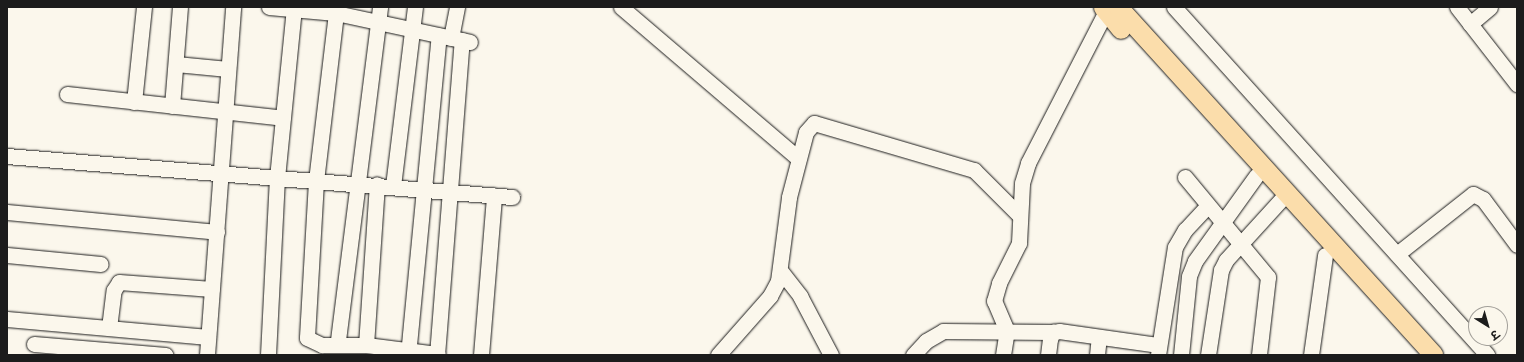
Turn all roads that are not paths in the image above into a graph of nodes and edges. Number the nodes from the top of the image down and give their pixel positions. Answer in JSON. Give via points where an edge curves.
{"nodes":[{"id":1,"x":144,"y":7,"type":"edge"},
{"id":2,"x":180,"y":7,"type":"edge"},
{"id":3,"x":233,"y":7,"type":"edge"},
{"id":4,"x":269,"y":7,"type":"edge"},
{"id":5,"x":380,"y":7,"type":"edge"},
{"id":6,"x":415,"y":7,"type":"edge"},
{"id":7,"x":457,"y":7,"type":"edge"},
{"id":8,"x":621,"y":7,"type":"edge"},
{"id":9,"x":1174,"y":7,"type":"edge"},
{"id":10,"x":1457,"y":7,"type":"edge"},
{"id":11,"x":1490,"y":7,"type":"edge"},
{"id":12,"x":1109,"y":8,"type":"edge"},
{"id":13,"x":294,"y":9,"type":"junction"},
{"id":14,"x":320,"y":9,"type":"edge"},
{"id":15,"x":336,"y":13,"type":"junction"},
{"id":16,"x":378,"y":22,"type":"junction"},
{"id":17,"x":1470,"y":24,"type":"junction"},
{"id":18,"x":412,"y":29,"type":"junction"},
{"id":19,"x":456,"y":39,"type":"junction"},
{"id":20,"x":176,"y":64,"type":"junction"},
{"id":21,"x":1512,"y":66,"type":"edge"},
{"id":22,"x":228,"y":69,"type":"junction"},
{"id":23,"x":1517,"y":84,"type":"edge"},
{"id":24,"x":67,"y":94,"type":"dead end"},
{"id":25,"x":134,"y":102,"type":"junction"},
{"id":26,"x":172,"y":106,"type":"junction"},
{"id":27,"x":224,"y":112,"type":"junction"},
{"id":28,"x":284,"y":118,"type":"junction"},
{"id":29,"x":7,"y":156,"type":"edge"},
{"id":30,"x":798,"y":158,"type":"junction"},
{"id":31,"x":220,"y":174,"type":"junction"},
{"id":32,"x":1256,"y":176,"type":"junction"},
{"id":33,"x":277,"y":178,"type":"junction"},
{"id":34,"x":1185,"y":178,"type":"dead end"},
{"id":35,"x":316,"y":181,"type":"junction"},
{"id":36,"x":356,"y":182,"type":"junction"},
{"id":37,"x":377,"y":184,"type":"junction"},
{"id":38,"x":393,"y":186,"type":"junction"},
{"id":39,"x":423,"y":190,"type":"junction"},
{"id":40,"x":450,"y":193,"type":"junction"},
{"id":41,"x":494,"y":196,"type":"junction"},
{"id":42,"x":512,"y":197,"type":"dead end"},
{"id":43,"x":1283,"y":197,"type":"junction"},
{"id":44,"x":1207,"y":206,"type":"junction"},
{"id":45,"x":7,"y":212,"type":"edge"},
{"id":46,"x":1019,"y":215,"type":"junction"},
{"id":47,"x":1221,"y":222,"type":"junction"},
{"id":48,"x":217,"y":232,"type":"junction"},
{"id":49,"x":1240,"y":243,"type":"junction"},
{"id":50,"x":1517,"y":244,"type":"edge"},
{"id":51,"x":1397,"y":254,"type":"junction"},
{"id":52,"x":7,"y":255,"type":"edge"},
{"id":53,"x":1325,"y":255,"type":"junction"},
{"id":54,"x":101,"y":264,"type":"dead end"},
{"id":55,"x":780,"y":270,"type":"junction"},
{"id":56,"x":212,"y":289,"type":"junction"},
{"id":57,"x":7,"y":319,"type":"edge"},
{"id":58,"x":35,"y":322,"type":"junction"},
{"id":59,"x":109,"y":328,"type":"junction"},
{"id":60,"x":1007,"y":331,"type":"junction"},
{"id":61,"x":1053,"y":332,"type":"junction"},
{"id":62,"x":208,"y":337,"type":"junction"},
{"id":63,"x":1099,"y":337,"type":"junction"},
{"id":64,"x":338,"y":340,"type":"dead end"},
{"id":65,"x":366,"y":345,"type":"junction"},
{"id":66,"x":1133,"y":348,"type":"edge"},
{"id":67,"x":34,"y":349,"type":"edge"},
{"id":68,"x":1159,"y":350,"type":"edge"},
{"id":69,"x":408,"y":353,"type":"edge"},
{"id":70,"x":166,"y":355,"type":"edge"},
{"id":71,"x":208,"y":355,"type":"edge"},
{"id":72,"x":268,"y":355,"type":"edge"},
{"id":73,"x":437,"y":355,"type":"edge"},
{"id":74,"x":481,"y":355,"type":"edge"},
{"id":75,"x":718,"y":355,"type":"edge"},
{"id":76,"x":831,"y":355,"type":"edge"},
{"id":77,"x":913,"y":355,"type":"edge"},
{"id":78,"x":1003,"y":355,"type":"edge"},
{"id":79,"x":1048,"y":355,"type":"edge"},
{"id":80,"x":1097,"y":355,"type":"edge"},
{"id":81,"x":1181,"y":355,"type":"edge"},
{"id":82,"x":1208,"y":355,"type":"edge"},
{"id":83,"x":1258,"y":355,"type":"edge"},
{"id":84,"x":1311,"y":355,"type":"edge"},
{"id":85,"x":1416,"y":355,"type":"edge"},
{"id":86,"x":1433,"y":355,"type":"edge"},
{"id":87,"x":1487,"y":355,"type":"edge"}],
"edges":[{"from":1,"to":25,"type":"street"},
{"from":2,"to":20,"type":"street"},
{"from":3,"to":22,"type":"street"},
{"from":4,"to":13,"type":"street"},
{"from":5,"to":16,"type":"street"},
{"from":6,"to":18,"type":"street"},
{"from":7,"to":19,"type":"street"},
{"from":8,"to":30,"type":"street"},
{"from":9,"to":51,"type":"street"},
{"from":10,"to":17,"type":"street"},
{"from":11,"to":17,"type":"street"},
{"from":12,"to":32,"type":"main road"},
{"from":12,"to":43,"type":"main road"},
{"from":12,"to":46,"type":"street","via":[[1028,163],[1019,198]]},
{"from":13,"to":14,"type":"street"},
{"from":13,"to":28,"type":"street"},
{"from":14,"to":15,"type":"street"},
{"from":15,"to":16,"type":"street"},
{"from":15,"to":35,"type":"street"},
{"from":16,"to":18,"type":"street"},
{"from":16,"to":36,"type":"street"},
{"from":17,"to":21,"type":"street"},
{"from":18,"to":19,"type":"street"},
{"from":18,"to":38,"type":"street"},
{"from":19,"to":39,"type":"street"},
{"from":19,"to":40,"type":"street"},
{"from":20,"to":22,"type":"street"},
{"from":20,"to":26,"type":"street"},
{"from":21,"to":23,"type":"street"},
{"from":22,"to":27,"type":"street"},
{"from":24,"to":25,"type":"street"},
{"from":25,"to":26,"type":"street"},
{"from":26,"to":27,"type":"street"},
{"from":27,"to":28,"type":"street"},
{"from":27,"to":31,"type":"street"},
{"from":28,"to":33,"type":"street"},
{"from":29,"to":31,"type":"street"},
{"from":30,"to":46,"type":"street","via":[[808,127],[819,122],[974,170]]},
{"from":30,"to":55,"type":"street","via":[[786,212]]},
{"from":31,"to":33,"type":"street"},
{"from":31,"to":48,"type":"street"},
{"from":32,"to":43,"type":"main road"},
{"from":32,"to":47,"type":"street"},
{"from":33,"to":35,"type":"street"},
{"from":33,"to":72,"type":"street"},
{"from":34,"to":44,"type":"street"},
{"from":35,"to":36,"type":"street"},
{"from":35,"to":65,"type":"street","via":[[307,338],[322,345]]},
{"from":36,"to":37,"type":"street"},
{"from":36,"to":64,"type":"street"},
{"from":37,"to":38,"type":"street"},
{"from":37,"to":65,"type":"street"},
{"from":38,"to":39,"type":"street"},
{"from":39,"to":40,"type":"street"},
{"from":39,"to":69,"type":"street"},
{"from":40,"to":41,"type":"street"},
{"from":40,"to":73,"type":"street"},
{"from":41,"to":42,"type":"street"},
{"from":41,"to":74,"type":"street"},
{"from":43,"to":49,"type":"street"},
{"from":43,"to":53,"type":"main road"},
{"from":43,"to":86,"type":"main road"},
{"from":44,"to":47,"type":"street"},
{"from":44,"to":68,"type":"street","via":[[1185,230],[1175,247]]},
{"from":45,"to":48,"type":"street"},
{"from":46,"to":60,"type":"street","via":[[1019,243],[999,283],[994,301]]},
{"from":47,"to":49,"type":"street"},
{"from":47,"to":81,"type":"street","via":[[1203,246],[1189,276]]},
{"from":48,"to":56,"type":"street"},
{"from":49,"to":82,"type":"street","via":[[1226,260],[1218,278]]},
{"from":49,"to":83,"type":"street","via":[[1268,277]]},
{"from":50,"to":51,"type":"street","via":[[1484,199],[1473,194]]},
{"from":51,"to":87,"type":"street"},
{"from":52,"to":54,"type":"street"},
{"from":53,"to":84,"type":"street"},
{"from":53,"to":85,"type":"main road"},
{"from":55,"to":75,"type":"street","via":[[770,296]]},
{"from":55,"to":76,"type":"street","via":[[800,296]]},
{"from":56,"to":59,"type":"street","via":[[119,282],[114,290]]},
{"from":56,"to":62,"type":"street"},
{"from":57,"to":58,"type":"street"},
{"from":58,"to":59,"type":"street"},
{"from":58,"to":67,"type":"street"},
{"from":59,"to":62,"type":"street"},
{"from":60,"to":61,"type":"street"},
{"from":60,"to":77,"type":"street","via":[[943,331],[926,341]]},
{"from":60,"to":78,"type":"street"},
{"from":61,"to":63,"type":"street"},
{"from":61,"to":79,"type":"street"},
{"from":62,"to":71,"type":"street"},
{"from":63,"to":66,"type":"street"},
{"from":63,"to":80,"type":"street"},
{"from":65,"to":69,"type":"street"},
{"from":66,"to":68,"type":"street"},
{"from":67,"to":70,"type":"street"},
{"from":69,"to":73,"type":"street"}]}
